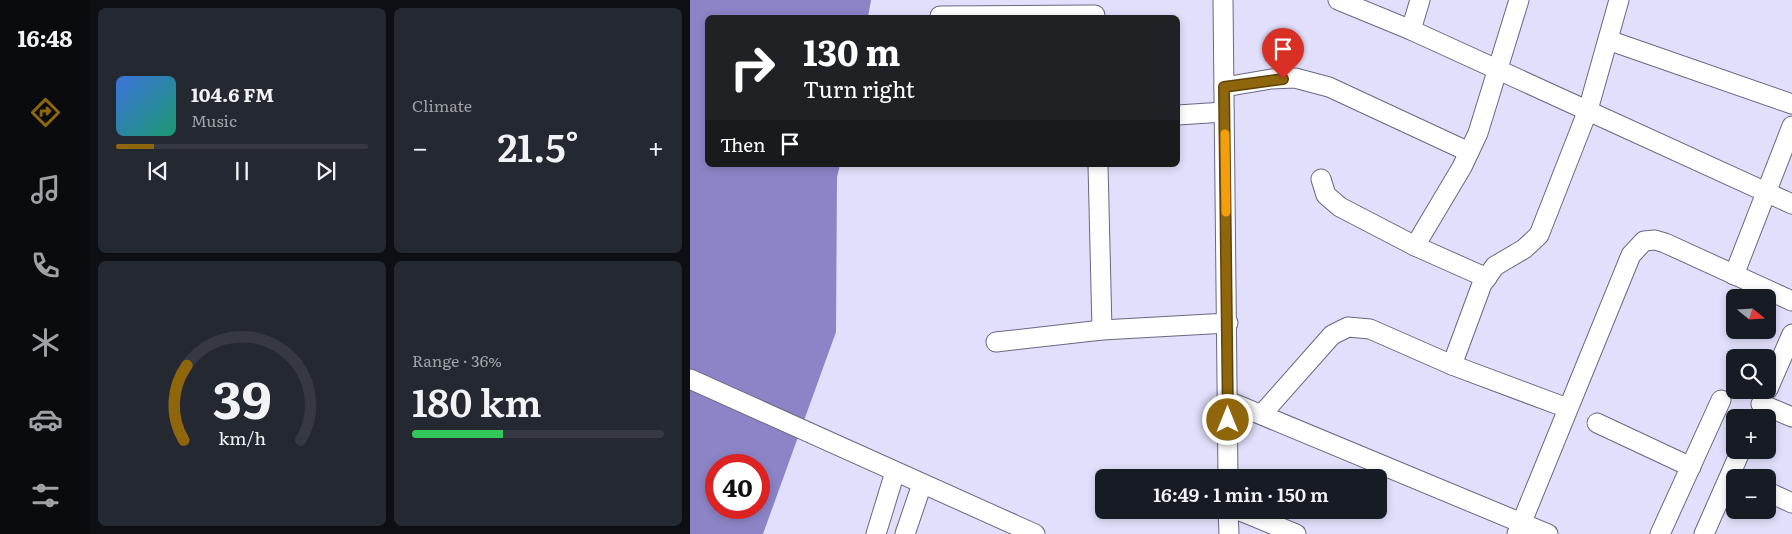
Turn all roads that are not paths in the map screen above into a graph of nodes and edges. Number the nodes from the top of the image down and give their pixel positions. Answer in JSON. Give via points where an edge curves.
{"nodes":[{"id":1,"x":1223,"y":0,"type":"edge"},
{"id":2,"x":1420,"y":0,"type":"edge"},
{"id":3,"x":1519,"y":0,"type":"edge"},
{"id":4,"x":1619,"y":0,"type":"edge"},
{"id":5,"x":1342,"y":1,"type":"edge"},
{"id":6,"x":1095,"y":11,"type":"edge"},
{"id":7,"x":971,"y":15,"type":"edge"},
{"id":8,"x":1411,"y":30,"type":"junction"},
{"id":9,"x":1608,"y":40,"type":"junction"},
{"id":10,"x":1498,"y":70,"type":"junction"},
{"id":11,"x":1224,"y":87,"type":"junction"},
{"id":12,"x":1792,"y":104,"type":"edge"},
{"id":13,"x":1588,"y":110,"type":"junction"},
{"id":14,"x":1224,"y":112,"type":"junction"},
{"id":15,"x":1180,"y":115,"type":"edge"},
{"id":16,"x":1792,"y":126,"type":"edge"},
{"id":17,"x":1469,"y":152,"type":"junction"},
{"id":18,"x":1098,"y":167,"type":"edge"},
{"id":19,"x":1321,"y":179,"type":"dead end"},
{"id":20,"x":1766,"y":192,"type":"junction"},
{"id":21,"x":1792,"y":204,"type":"edge"},
{"id":22,"x":1416,"y":246,"type":"junction"},
{"id":23,"x":1734,"y":275,"type":"junction"},
{"id":24,"x":1486,"y":278,"type":"junction"},
{"id":25,"x":1792,"y":300,"type":"edge"},
{"id":26,"x":1228,"y":323,"type":"junction"},
{"id":27,"x":1102,"y":330,"type":"junction"},
{"id":28,"x":1792,"y":334,"type":"edge"},
{"id":29,"x":996,"y":342,"type":"dead end"},
{"id":30,"x":1452,"y":365,"type":"junction"},
{"id":31,"x":690,"y":379,"type":"edge"},
{"id":32,"x":1721,"y":400,"type":"dead end"},
{"id":33,"x":1763,"y":400,"type":"edge"},
{"id":34,"x":1228,"y":402,"type":"junction"},
{"id":35,"x":1567,"y":408,"type":"junction"},
{"id":36,"x":1262,"y":414,"type":"junction"},
{"id":37,"x":1792,"y":417,"type":"edge"},
{"id":38,"x":1597,"y":423,"type":"dead end"},
{"id":39,"x":1691,"y":466,"type":"junction"},
{"id":40,"x":1228,"y":469,"type":"edge"},
{"id":41,"x":895,"y":472,"type":"junction"},
{"id":42,"x":922,"y":484,"type":"junction"},
{"id":43,"x":1726,"y":490,"type":"edge"},
{"id":44,"x":1776,"y":496,"type":"edge"},
{"id":45,"x":1792,"y":504,"type":"edge"},
{"id":46,"x":1228,"y":519,"type":"edge"},
{"id":47,"x":1260,"y":519,"type":"edge"},
{"id":48,"x":1519,"y":528,"type":"edge"},
{"id":49,"x":876,"y":534,"type":"edge"},
{"id":50,"x":905,"y":534,"type":"edge"},
{"id":51,"x":1035,"y":534,"type":"edge"},
{"id":52,"x":1228,"y":534,"type":"edge"},
{"id":53,"x":1296,"y":534,"type":"edge"},
{"id":54,"x":1548,"y":534,"type":"edge"},
{"id":55,"x":1660,"y":534,"type":"edge"},
{"id":56,"x":1704,"y":534,"type":"edge"}],
"edges":[{"from":1,"to":11,"type":"street"},
{"from":2,"to":8,"type":"street"},
{"from":3,"to":10,"type":"street"},
{"from":4,"to":9,"type":"street"},
{"from":5,"to":8,"type":"street"},
{"from":6,"to":7,"type":"street"},
{"from":8,"to":10,"type":"street"},
{"from":9,"to":12,"type":"street"},
{"from":9,"to":13,"type":"street"},
{"from":10,"to":13,"type":"street"},
{"from":10,"to":17,"type":"street"},
{"from":11,"to":14,"type":"street"},
{"from":11,"to":17,"type":"street","via":[[1295,78],[1329,87]]},
{"from":13,"to":20,"type":"street"},
{"from":13,"to":24,"type":"street","via":[[1539,235],[1524,249],[1495,266]]},
{"from":14,"to":15,"type":"street"},
{"from":14,"to":26,"type":"street"},
{"from":16,"to":20,"type":"street"},
{"from":17,"to":22,"type":"street"},
{"from":18,"to":27,"type":"street"},
{"from":19,"to":22,"type":"street","via":[[1326,195],[1340,207]]},
{"from":20,"to":21,"type":"street"},
{"from":20,"to":23,"type":"street"},
{"from":22,"to":24,"type":"street"},
{"from":23,"to":25,"type":"street"},
{"from":23,"to":35,"type":"street","via":[[1665,243],[1644,240],[1631,255]]},
{"from":24,"to":30,"type":"street"},
{"from":26,"to":27,"type":"street"},
{"from":26,"to":34,"type":"street"},
{"from":27,"to":29,"type":"street"},
{"from":28,"to":33,"type":"street"},
{"from":30,"to":35,"type":"street"},
{"from":30,"to":36,"type":"street","via":[[1370,329],[1348,328],[1332,335]]},
{"from":31,"to":41,"type":"street"},
{"from":32,"to":39,"type":"street"},
{"from":33,"to":37,"type":"street"},
{"from":34,"to":36,"type":"street"},
{"from":34,"to":40,"type":"street"},
{"from":35,"to":48,"type":"street"},
{"from":36,"to":48,"type":"street"},
{"from":38,"to":39,"type":"street"},
{"from":39,"to":55,"type":"street"},
{"from":41,"to":42,"type":"street"},
{"from":41,"to":49,"type":"street"},
{"from":42,"to":50,"type":"street"},
{"from":42,"to":51,"type":"street"},
{"from":43,"to":56,"type":"street"},
{"from":44,"to":45,"type":"street"},
{"from":46,"to":52,"type":"street"},
{"from":47,"to":53,"type":"street"},
{"from":48,"to":54,"type":"street"}]}
